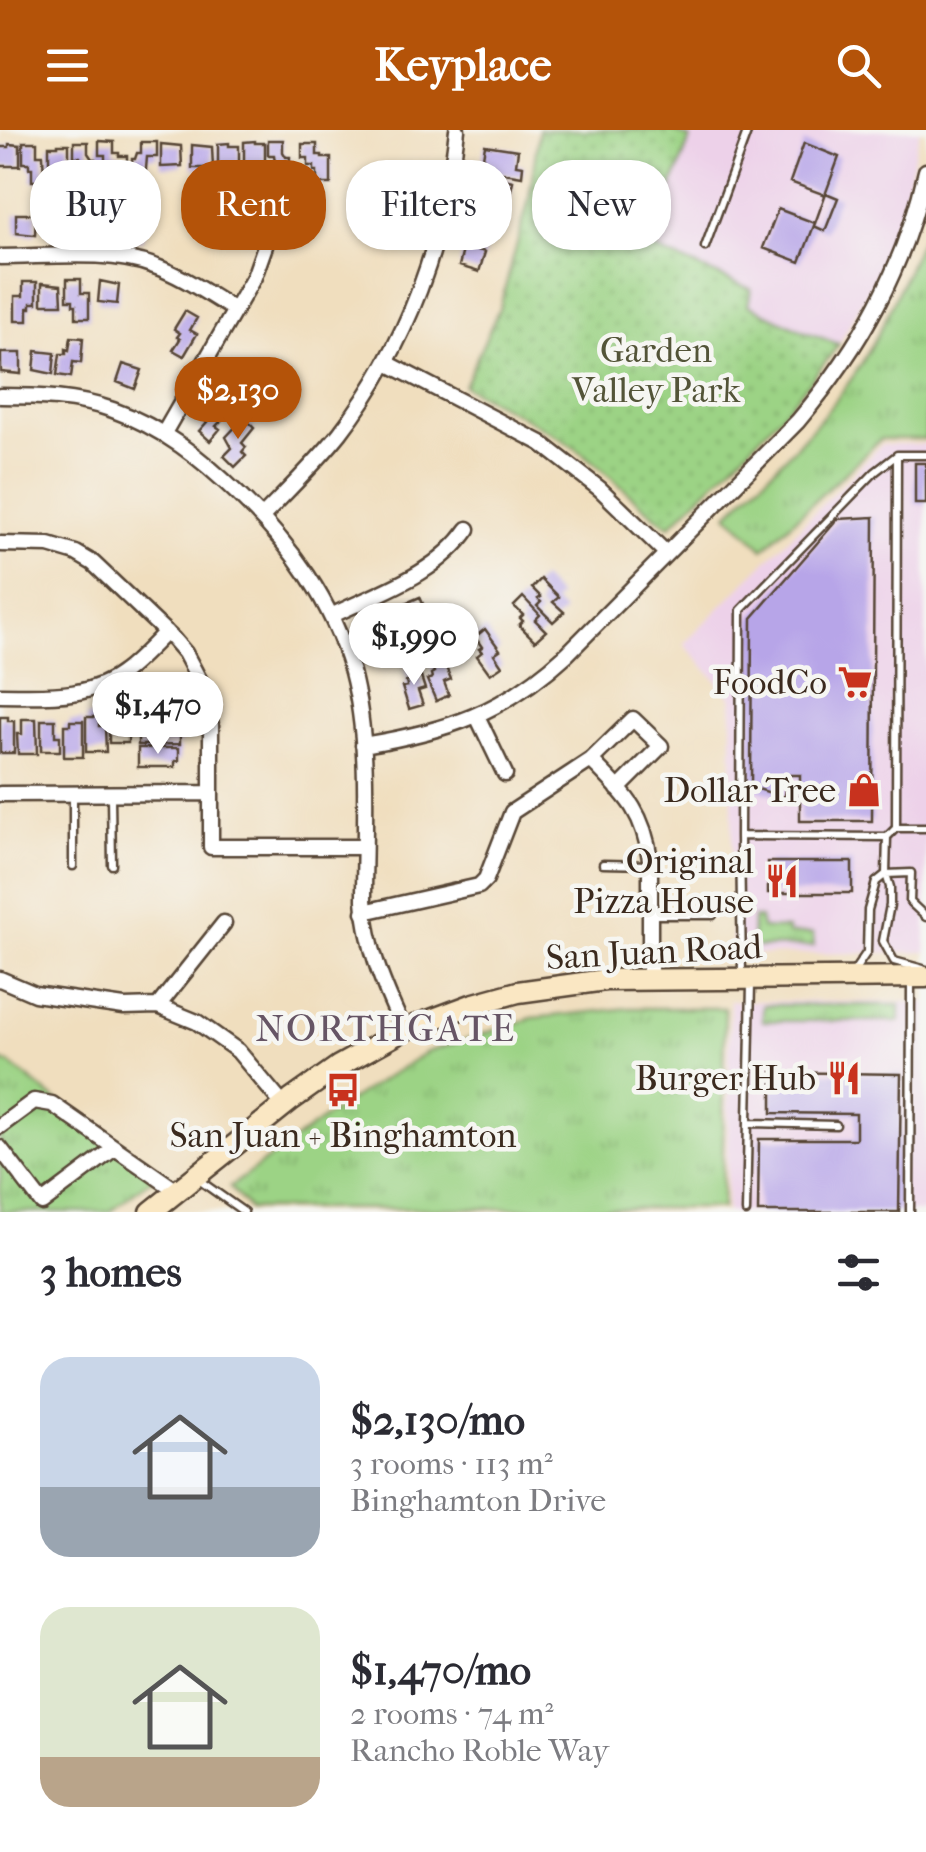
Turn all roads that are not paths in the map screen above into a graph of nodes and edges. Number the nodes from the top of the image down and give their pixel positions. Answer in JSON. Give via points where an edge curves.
{"nodes":[{"id":1,"x":457,"y":130,"type":"edge"},
{"id":2,"x":748,"y":130,"type":"edge"},
{"id":3,"x":926,"y":171,"type":"edge"},
{"id":4,"x":923,"y":196,"type":"edge"},
{"id":5,"x":705,"y":247,"type":"dead end"},
{"id":6,"x":263,"y":250,"type":"edge"},
{"id":7,"x":0,"y":257,"type":"edge"},
{"id":8,"x":235,"y":310,"type":"junction"},
{"id":9,"x":387,"y":362,"type":"junction"},
{"id":10,"x":0,"y":396,"type":"edge"},
{"id":11,"x":164,"y":433,"type":"junction"},
{"id":12,"x":898,"y":454,"type":"junction"},
{"id":13,"x":926,"y":455,"type":"edge"},
{"id":14,"x":262,"y":517,"type":"junction"},
{"id":15,"x":468,"y":529,"type":"dead end"},
{"id":16,"x":0,"y":544,"type":"edge"},
{"id":17,"x":666,"y":553,"type":"junction"},
{"id":18,"x":331,"y":616,"type":"junction"},
{"id":19,"x":166,"y":632,"type":"junction"},
{"id":20,"x":0,"y":695,"type":"edge"},
{"id":21,"x":477,"y":716,"type":"junction"},
{"id":22,"x":363,"y":745,"type":"junction"},
{"id":23,"x":591,"y":760,"type":"junction"},
{"id":24,"x":505,"y":774,"type":"dead end"},
{"id":25,"x":618,"y":788,"type":"junction"},
{"id":26,"x":111,"y":793,"type":"junction"},
{"id":27,"x":211,"y":793,"type":"junction"},
{"id":28,"x":0,"y":794,"type":"edge"},
{"id":29,"x":73,"y":794,"type":"junction"},
{"id":30,"x":896,"y":828,"type":"junction"},
{"id":31,"x":926,"y":828,"type":"edge"},
{"id":32,"x":740,"y":836,"type":"junction"},
{"id":33,"x":887,"y":836,"type":"junction"},
{"id":34,"x":364,"y":847,"type":"junction"},
{"id":35,"x":603,"y":864,"type":"dead end"},
{"id":36,"x":112,"y":865,"type":"dead end"},
{"id":37,"x":650,"y":865,"type":"junction"},
{"id":38,"x":73,"y":866,"type":"dead end"},
{"id":39,"x":886,"y":874,"type":"junction"},
{"id":40,"x":364,"y":912,"type":"junction"},
{"id":41,"x":650,"y":915,"type":"junction"},
{"id":42,"x":713,"y":915,"type":"dead end"},
{"id":43,"x":926,"y":917,"type":"edge"},
{"id":44,"x":224,"y":923,"type":"dead end"},
{"id":45,"x":921,"y":974,"type":"edge"},
{"id":46,"x":746,"y":978,"type":"junction"},
{"id":47,"x":846,"y":978,"type":"junction"},
{"id":48,"x":0,"y":979,"type":"edge"},
{"id":49,"x":650,"y":979,"type":"junction"},
{"id":50,"x":158,"y":1006,"type":"junction"},
{"id":51,"x":404,"y":1030,"type":"junction"},
{"id":52,"x":284,"y":1106,"type":"junction"},
{"id":53,"x":748,"y":1123,"type":"junction"},
{"id":54,"x":836,"y":1125,"type":"dead end"},
{"id":55,"x":0,"y":1126,"type":"edge"},
{"id":56,"x":0,"y":1148,"type":"edge"},
{"id":57,"x":115,"y":1148,"type":"junction"},
{"id":58,"x":195,"y":1177,"type":"junction"},
{"id":59,"x":177,"y":1191,"type":"junction"},
{"id":60,"x":36,"y":1208,"type":"edge"},
{"id":61,"x":150,"y":1212,"type":"edge"},
{"id":62,"x":244,"y":1212,"type":"edge"},
{"id":63,"x":746,"y":1212,"type":"edge"},
{"id":64,"x":910,"y":1212,"type":"edge"}],
"edges":[{"from":1,"to":9,"type":"street","via":[[418,298]]},
{"from":2,"to":5,"type":"lane"},
{"from":3,"to":4,"type":"street"},
{"from":4,"to":17,"type":"street","via":[[884,294],[836,374]]},
{"from":6,"to":8,"type":"street"},
{"from":7,"to":8,"type":"street","via":[[136,260]]},
{"from":8,"to":11,"type":"street"},
{"from":9,"to":14,"type":"street","via":[[338,434]]},
{"from":9,"to":17,"type":"street","via":[[540,443]]},
{"from":10,"to":11,"type":"street","via":[[82,402]]},
{"from":11,"to":14,"type":"street"},
{"from":12,"to":13,"type":"lane"},
{"from":12,"to":30,"type":"lane"},
{"from":12,"to":32,"type":"lane","via":[[742,610]]},
{"from":14,"to":18,"type":"street","via":[[295,555]]},
{"from":15,"to":18,"type":"street","via":[[427,570]]},
{"from":16,"to":19,"type":"street","via":[[76,553],[108,574]]},
{"from":17,"to":21,"type":"street","via":[[548,671]]},
{"from":18,"to":22,"type":"street","via":[[352,673]]},
{"from":19,"to":20,"type":"street","via":[[124,672],[92,689]]},
{"from":19,"to":27,"type":"street","via":[[195,670],[208,706]]},
{"from":21,"to":22,"type":"street"},
{"from":21,"to":24,"type":"street"},
{"from":22,"to":34,"type":"street"},
{"from":23,"to":25,"type":"street"},
{"from":23,"to":25,"type":"street","via":[[633,718],[661,746]]},
{"from":23,"to":40,"type":"street","via":[[512,812],[480,886]]},
{"from":25,"to":37,"type":"street","via":[[639,816]]},
{"from":26,"to":27,"type":"street"},
{"from":26,"to":29,"type":"street"},
{"from":26,"to":36,"type":"lane"},
{"from":27,"to":34,"type":"street","via":[[212,847]]},
{"from":28,"to":29,"type":"street"},
{"from":29,"to":38,"type":"lane"},
{"from":30,"to":31,"type":"lane"},
{"from":30,"to":33,"type":"lane"},
{"from":32,"to":33,"type":"lane"},
{"from":32,"to":46,"type":"lane"},
{"from":33,"to":39,"type":"lane"},
{"from":34,"to":40,"type":"street"},
{"from":35,"to":37,"type":"lane"},
{"from":37,"to":41,"type":"street"},
{"from":39,"to":43,"type":"lane","via":[[911,873],[910,902]]},
{"from":39,"to":45,"type":"lane","via":[[886,948],[894,961]]},
{"from":39,"to":47,"type":"lane","via":[[871,897],[867,952]]},
{"from":40,"to":51,"type":"street","via":[[374,960]]},
{"from":41,"to":42,"type":"lane"},
{"from":41,"to":49,"type":"street"},
{"from":44,"to":50,"type":"street"},
{"from":45,"to":47,"type":"main road","name":"San Juan Road"},
{"from":45,"to":64,"type":"lane"},
{"from":46,"to":47,"type":"main road","name":"San Juan Road"},
{"from":46,"to":49,"type":"main road","name":"San Juan Road"},
{"from":46,"to":53,"type":"lane"},
{"from":48,"to":50,"type":"street","via":[[35,994]]},
{"from":49,"to":51,"type":"main road","name":"San Juan Road","via":[[518,992]]},
{"from":50,"to":52,"type":"street","via":[[238,1050]]},
{"from":51,"to":52,"type":"main road","name":"San Juan Road"},
{"from":52,"to":58,"type":"main road","name":"San Juan Road"},
{"from":53,"to":54,"type":"lane"},
{"from":53,"to":63,"type":"lane"},
{"from":55,"to":57,"type":"street","via":[[41,1101]]},
{"from":56,"to":60,"type":"street"},
{"from":57,"to":59,"type":"street"},
{"from":57,"to":60,"type":"street"},
{"from":58,"to":59,"type":"main road","name":"San Juan Road"},
{"from":58,"to":62,"type":"lane"},
{"from":59,"to":61,"type":"main road","name":"San Juan Road"}]}
